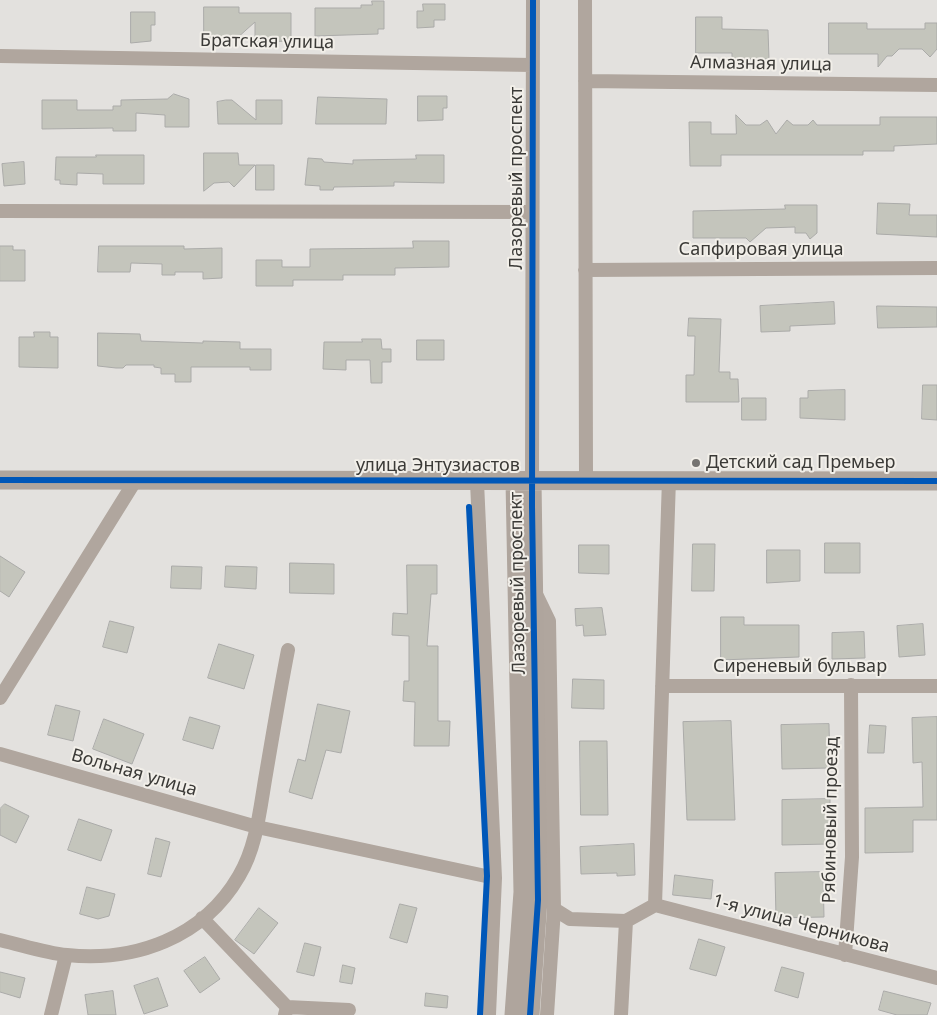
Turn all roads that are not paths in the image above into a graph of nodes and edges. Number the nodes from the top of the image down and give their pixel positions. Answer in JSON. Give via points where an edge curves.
{"nodes":[{"id":1,"x":533,"y":0,"type":"edge"},
{"id":2,"x":585,"y":0,"type":"edge"},
{"id":3,"x":0,"y":56,"type":"edge"},
{"id":4,"x":532,"y":65,"type":"junction"},
{"id":5,"x":585,"y":81,"type":"junction"},
{"id":6,"x":937,"y":85,"type":"edge"},
{"id":7,"x":0,"y":211,"type":"edge"},
{"id":8,"x":532,"y":212,"type":"junction"},
{"id":9,"x":937,"y":268,"type":"edge"},
{"id":10,"x":585,"y":270,"type":"junction"},
{"id":11,"x":670,"y":479,"type":"junction"},
{"id":12,"x":0,"y":480,"type":"edge"},
{"id":13,"x":586,"y":480,"type":"junction"},
{"id":14,"x":134,"y":481,"type":"junction"},
{"id":15,"x":524,"y":481,"type":"junction"},
{"id":16,"x":937,"y":481,"type":"edge"},
{"id":17,"x":477,"y":482,"type":"junction"},
{"id":18,"x":533,"y":586,"type":"junction"},
{"id":19,"x":288,"y":650,"type":"dead end"},
{"id":20,"x":851,"y":685,"type":"junction"},
{"id":21,"x":662,"y":686,"type":"junction"},
{"id":22,"x":937,"y":686,"type":"edge"},
{"id":23,"x":0,"y":698,"type":"edge"},
{"id":24,"x":0,"y":754,"type":"edge"},
{"id":25,"x":257,"y":827,"type":"junction"},
{"id":26,"x":495,"y":878,"type":"junction"},
{"id":27,"x":655,"y":905,"type":"junction"},
{"id":28,"x":554,"y":909,"type":"junction"},
{"id":29,"x":202,"y":918,"type":"junction"},
{"id":30,"x":626,"y":921,"type":"junction"},
{"id":31,"x":0,"y":940,"type":"edge"},
{"id":32,"x":66,"y":955,"type":"junction"},
{"id":33,"x":845,"y":955,"type":"junction"},
{"id":34,"x":937,"y":978,"type":"edge"},
{"id":35,"x":349,"y":1010,"type":"dead end"},
{"id":36,"x":286,"y":1011,"type":"edge"},
{"id":37,"x":51,"y":1015,"type":"edge"},
{"id":38,"x":488,"y":1015,"type":"edge"},
{"id":39,"x":514,"y":1015,"type":"edge"},
{"id":40,"x":530,"y":1015,"type":"edge"},
{"id":41,"x":547,"y":1015,"type":"edge"},
{"id":42,"x":621,"y":1015,"type":"edge"}],
"edges":[{"from":1,"to":4,"type":"street","name":"Лазоревый проспект"},
{"from":2,"to":5,"type":"street"},
{"from":3,"to":4,"type":"street","name":"Братская улица"},
{"from":4,"to":8,"type":"street","name":"Лазоревый проспект"},
{"from":5,"to":6,"type":"street","name":"Алмазная улица"},
{"from":5,"to":10,"type":"street"},
{"from":7,"to":8,"type":"street"},
{"from":8,"to":15,"type":"street","name":"Лазоревый проспект"},
{"from":9,"to":10,"type":"street","name":"Сапфировая улица"},
{"from":10,"to":13,"type":"street"},
{"from":11,"to":13,"type":"street","name":"улица Энтузиастов"},
{"from":11,"to":16,"type":"street","name":"улица Энтузиастов"},
{"from":11,"to":21,"type":"street"},
{"from":12,"to":14,"type":"street","name":"улица Энтузиастов"},
{"from":13,"to":15,"type":"street","name":"улица Энтузиастов"},
{"from":14,"to":17,"type":"street","name":"улица Энтузиастов"},
{"from":14,"to":23,"type":"street"},
{"from":15,"to":17,"type":"street","name":"улица Энтузиастов"},
{"from":15,"to":18,"type":"street","name":"Лазоревый проспект"},
{"from":15,"to":39,"type":"street","name":"Лазоревый проспект","via":[[523,892]]},
{"from":17,"to":26,"type":"street"},
{"from":18,"to":28,"type":"street","via":[[549,621]]},
{"from":18,"to":40,"type":"street","name":"Лазоревый проспект","via":[[538,900]]},
{"from":19,"to":25,"type":"street"},
{"from":20,"to":21,"type":"street","name":"Сиреневый бульвар"},
{"from":20,"to":22,"type":"street","name":"Сиреневый бульвар"},
{"from":20,"to":33,"type":"street","name":"Рябиновый проезд","via":[[852,857]]},
{"from":21,"to":27,"type":"street"},
{"from":24,"to":25,"type":"street","name":"Вольная улица"},
{"from":25,"to":26,"type":"street","name":"Вольная улица"},
{"from":25,"to":29,"type":"street","via":[[240,875],[222,900]]},
{"from":26,"to":38,"type":"street"},
{"from":27,"to":30,"type":"street"},
{"from":27,"to":33,"type":"street","name":"1-я улица Черникова"},
{"from":28,"to":30,"type":"street","via":[[570,919]]},
{"from":28,"to":41,"type":"street"},
{"from":29,"to":32,"type":"street","via":[[192,927],[150,949],[113,956]]},
{"from":29,"to":36,"type":"street"},
{"from":30,"to":42,"type":"street"},
{"from":31,"to":32,"type":"street"},
{"from":32,"to":37,"type":"street"},
{"from":33,"to":34,"type":"street","name":"1-я улица Черникова"},
{"from":35,"to":36,"type":"street"}]}
